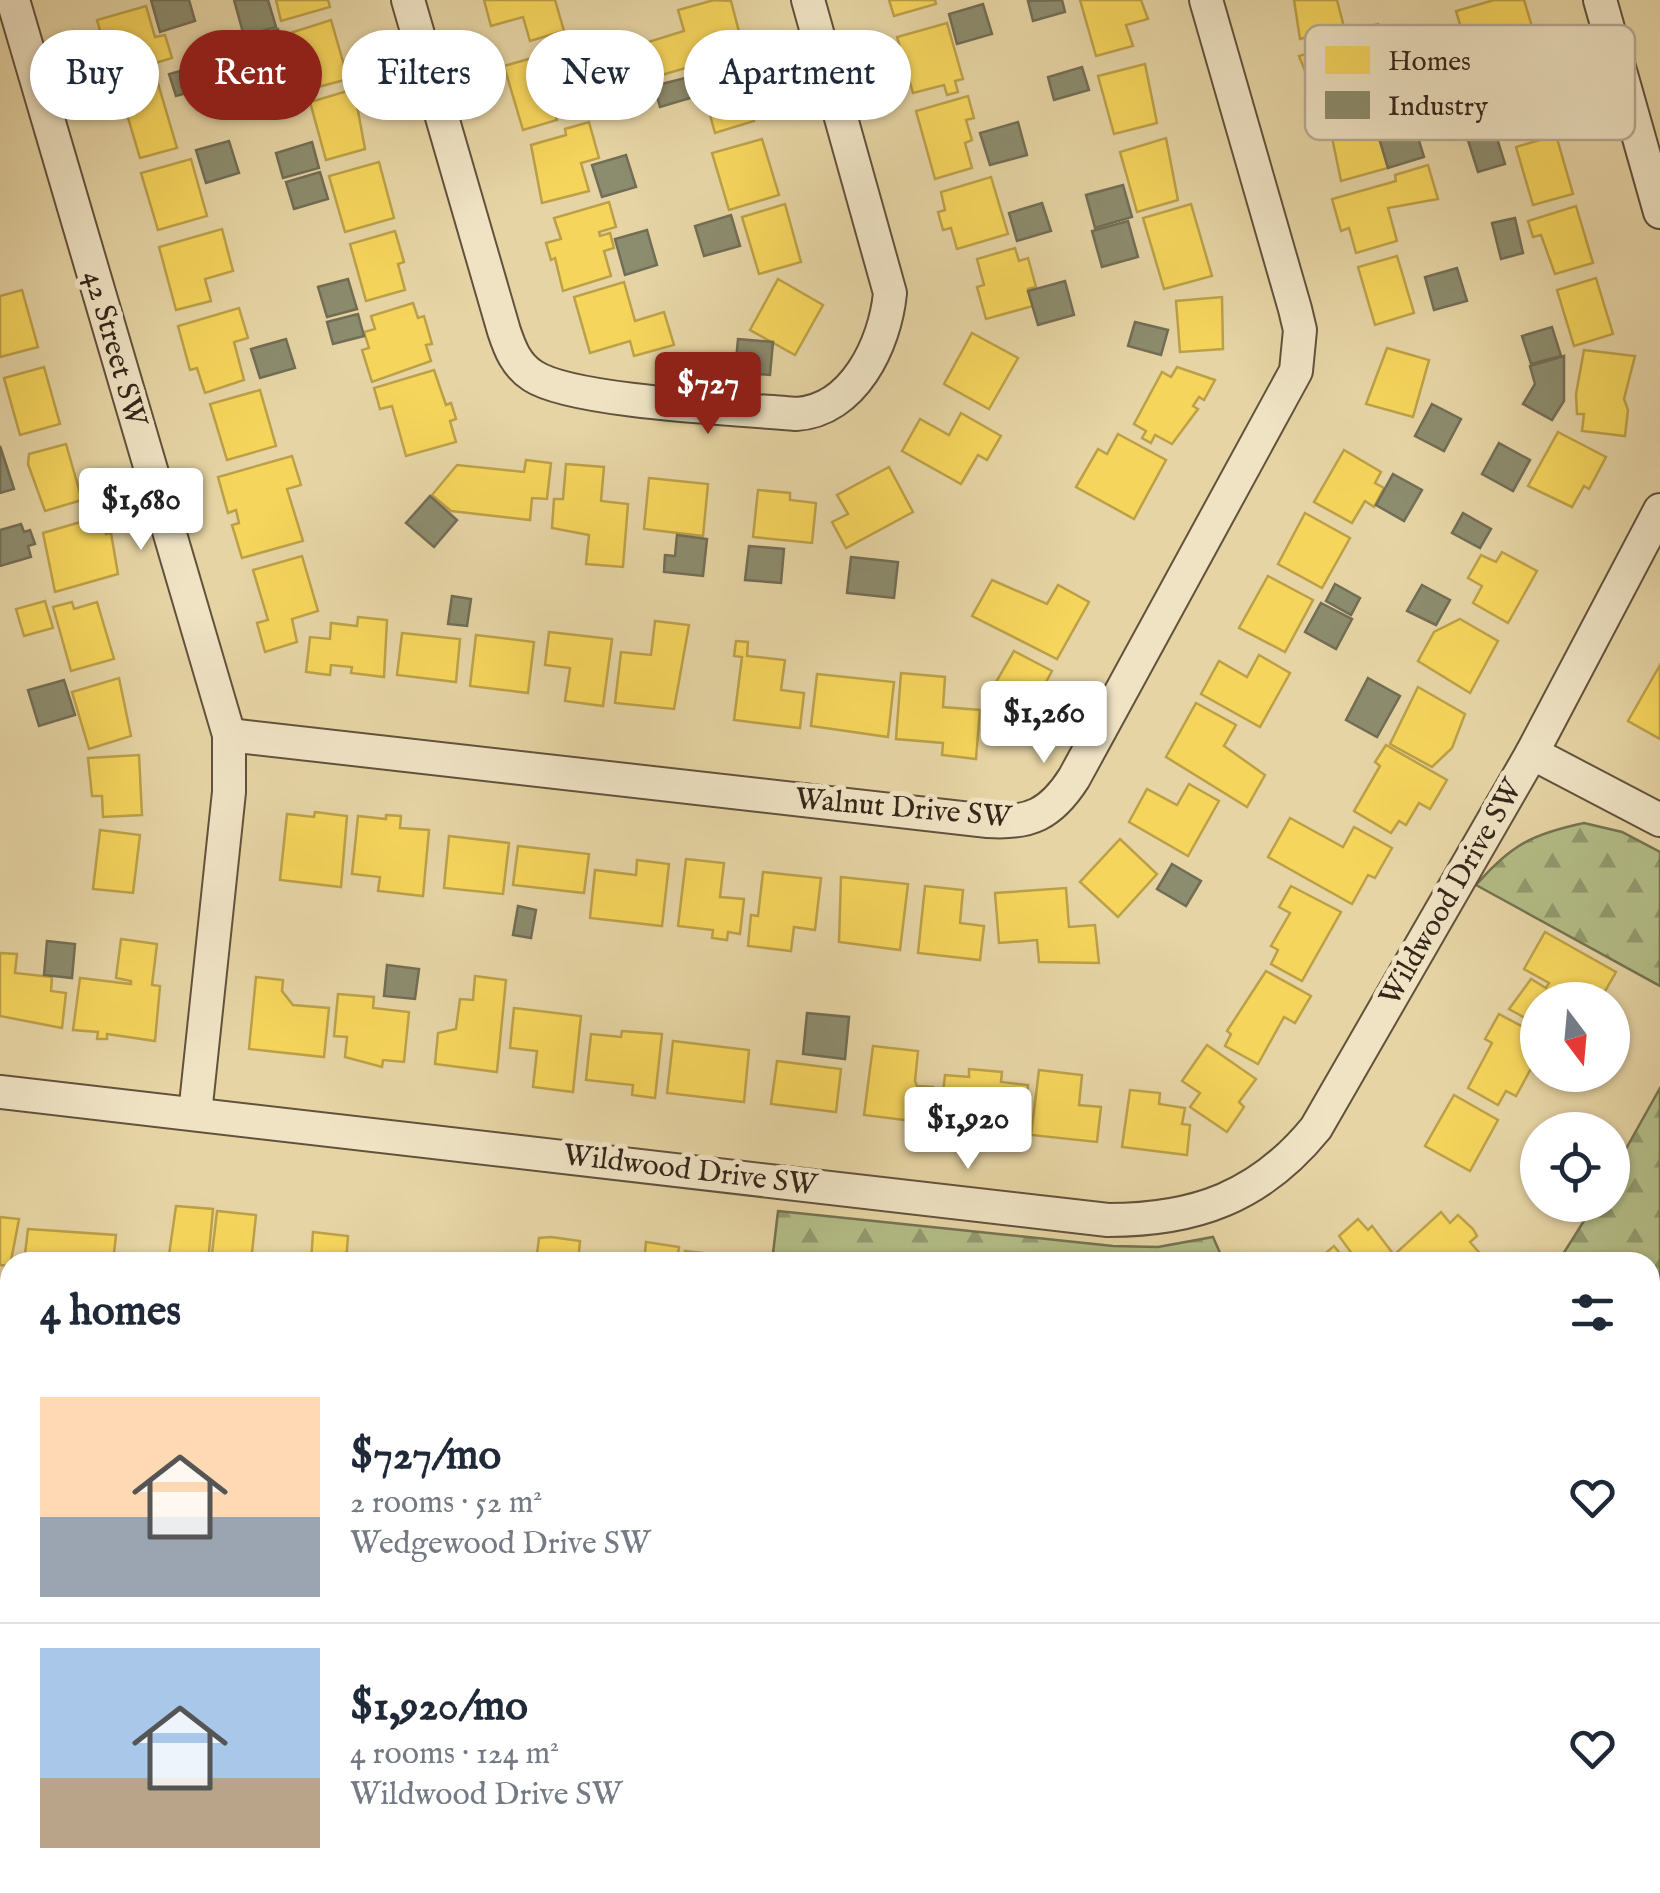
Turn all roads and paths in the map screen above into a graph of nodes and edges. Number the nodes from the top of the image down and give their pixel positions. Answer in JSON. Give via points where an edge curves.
{"nodes":[{"id":1,"x":13,"y":0,"type":"edge"},
{"id":2,"x":408,"y":0,"type":"edge"},
{"id":3,"x":808,"y":0,"type":"edge"},
{"id":4,"x":1206,"y":0,"type":"edge"},
{"id":5,"x":1600,"y":0,"type":"edge"},
{"id":6,"x":1607,"y":25,"type":"edge"},
{"id":7,"x":1635,"y":124,"type":"edge"},
{"id":8,"x":1660,"y":212,"type":"edge"},
{"id":9,"x":1660,"y":510,"type":"edge"},
{"id":10,"x":229,"y":735,"type":"junction"},
{"id":11,"x":1532,"y":754,"type":"junction"},
{"id":12,"x":1660,"y":820,"type":"edge"},
{"id":13,"x":0,"y":1092,"type":"edge"},
{"id":14,"x":195,"y":1114,"type":"junction"}],
"edges":[{"from":1,"to":10,"type":"street","name":"42 Street SW"},
{"from":2,"to":3,"type":"street","via":[[504,331],[529,374],[571,390],[813,414],[844,396],[880,338],[890,294]]},
{"from":4,"to":10,"type":"street","name":"Walnut Drive SW","via":[[1295,308],[1296,371],[1074,778],[1038,818],[988,821]]},
{"from":5,"to":6,"type":"street"},
{"from":7,"to":8,"type":"street"},
{"from":9,"to":11,"type":"street"},
{"from":10,"to":14,"type":"street","name":"42 Street SW","via":[[229,792]]},
{"from":11,"to":12,"type":"street","name":"Wildwood Drive SW"},
{"from":11,"to":14,"type":"street","name":"Wildwood Drive SW","via":[[1316,1128],[1295,1154],[1234,1196],[1162,1220],[1108,1220]]},
{"from":13,"to":14,"type":"street","name":"Wildwood Drive SW"}]}
